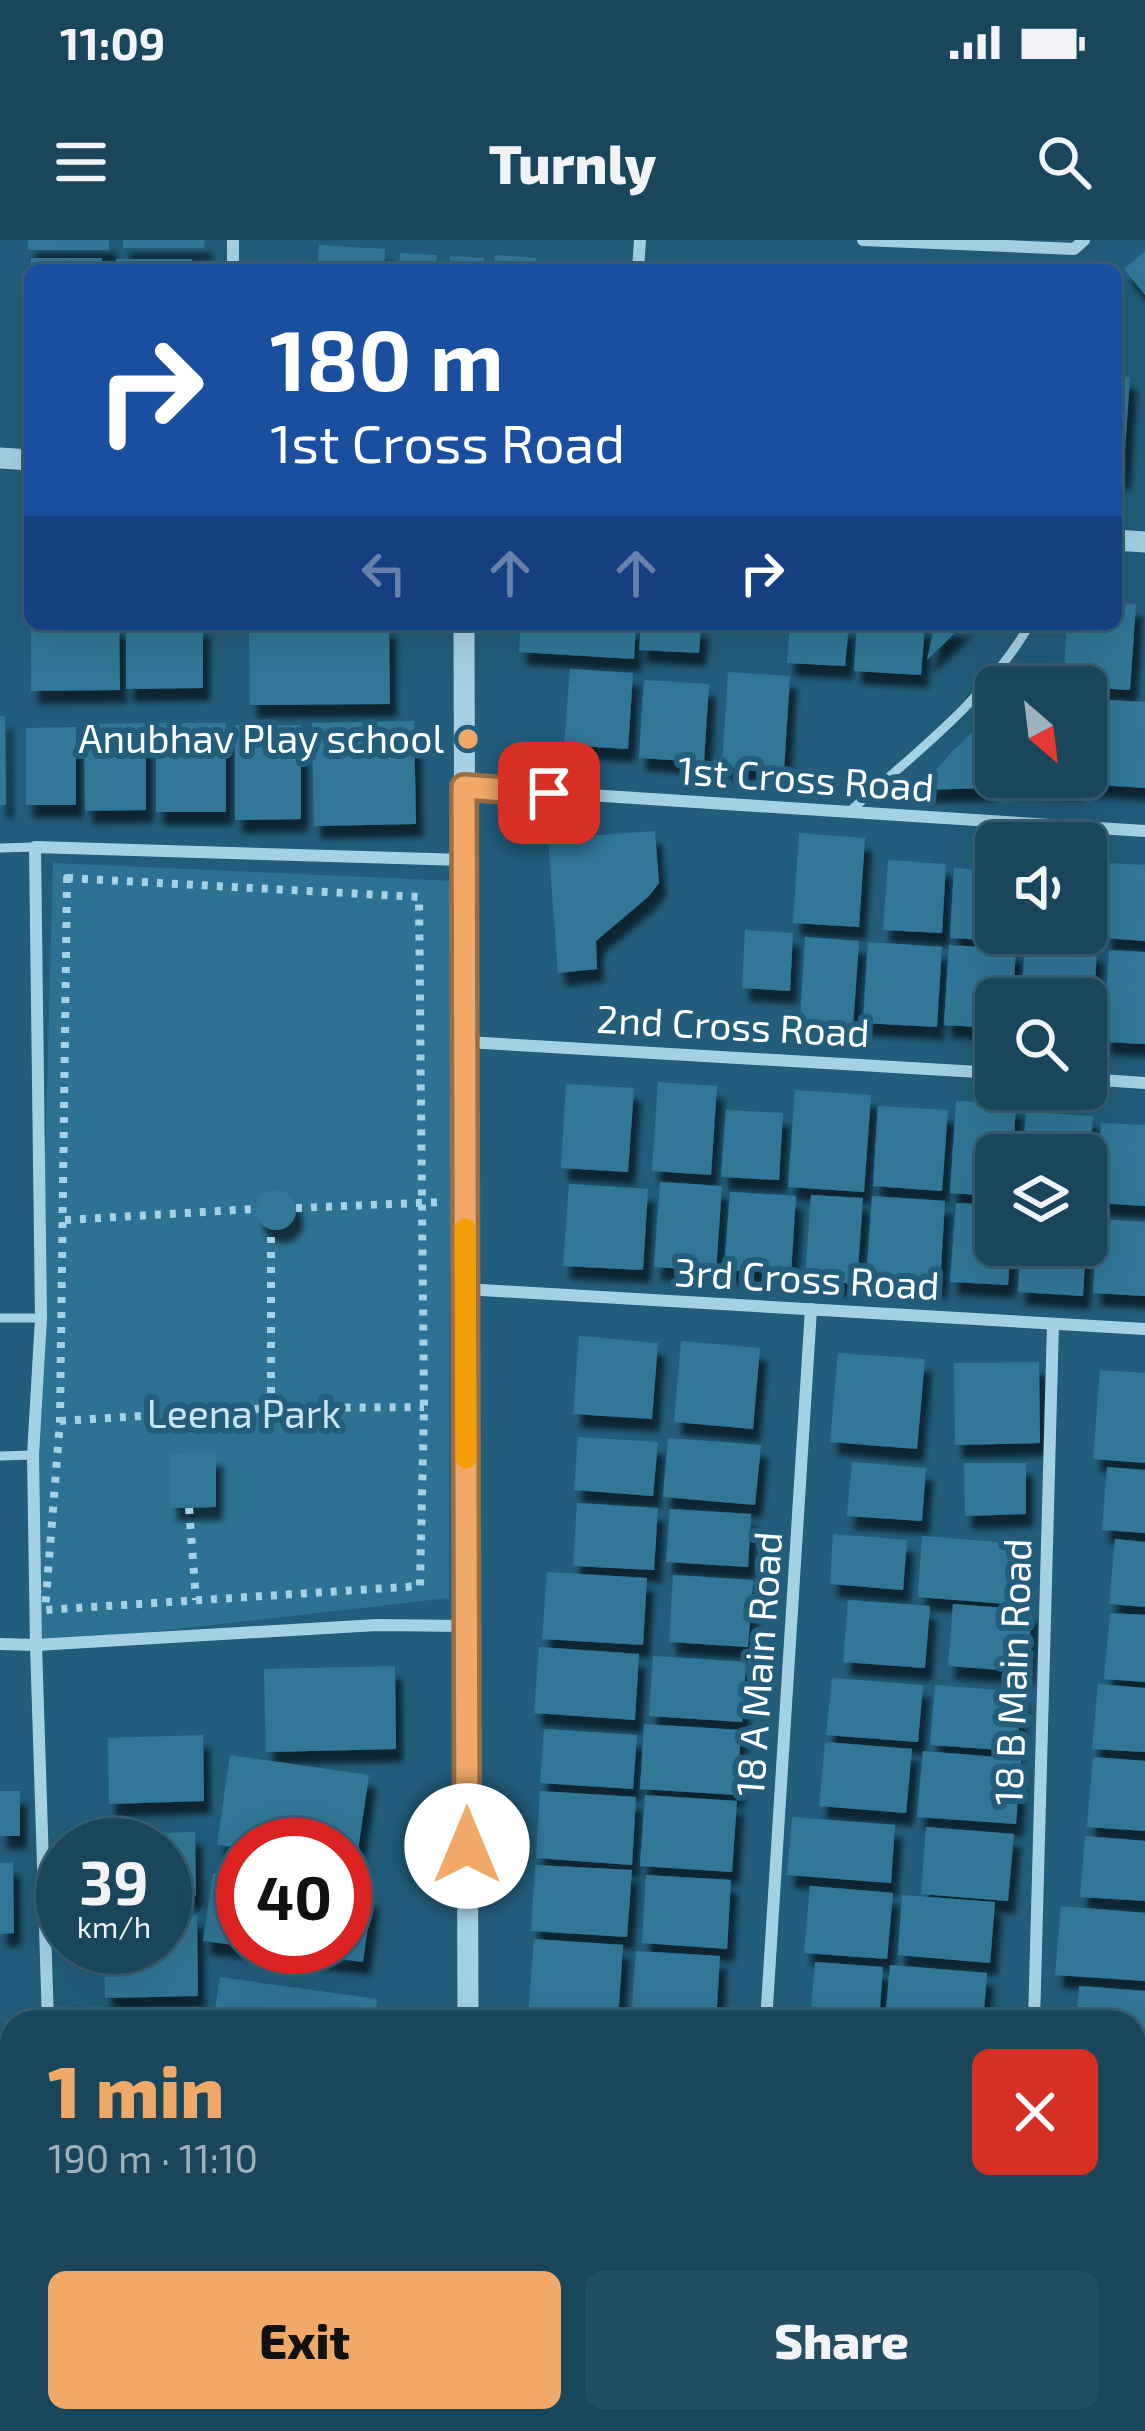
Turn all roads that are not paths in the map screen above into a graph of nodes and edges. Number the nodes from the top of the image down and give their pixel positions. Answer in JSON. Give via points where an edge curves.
{"nodes":[{"id":1,"x":863,"y":240,"type":"edge"},
{"id":2,"x":1084,"y":240,"type":"edge"},
{"id":3,"x":464,"y":630,"type":"edge"},
{"id":4,"x":1027,"y":630,"type":"edge"},
{"id":5,"x":464,"y":787,"type":"junction"},
{"id":6,"x":849,"y":812,"type":"junction"},
{"id":7,"x":1145,"y":831,"type":"edge"},
{"id":8,"x":0,"y":848,"type":"edge"},
{"id":9,"x":35,"y":848,"type":"junction"},
{"id":10,"x":464,"y":860,"type":"junction"},
{"id":11,"x":466,"y":1042,"type":"junction"},
{"id":12,"x":975,"y":1071,"type":"edge"},
{"id":13,"x":1107,"y":1080,"type":"edge"},
{"id":14,"x":1145,"y":1083,"type":"edge"},
{"id":15,"x":465,"y":1289,"type":"junction"},
{"id":16,"x":811,"y":1309,"type":"junction"},
{"id":17,"x":0,"y":1318,"type":"edge"},
{"id":18,"x":40,"y":1318,"type":"junction"},
{"id":19,"x":1053,"y":1324,"type":"junction"},
{"id":20,"x":1145,"y":1329,"type":"edge"},
{"id":21,"x":33,"y":1455,"type":"junction"},
{"id":22,"x":0,"y":1456,"type":"edge"},
{"id":23,"x":466,"y":1626,"type":"junction"},
{"id":24,"x":0,"y":1644,"type":"edge"},
{"id":25,"x":36,"y":1645,"type":"junction"},
{"id":26,"x":48,"y":2010,"type":"edge"},
{"id":27,"x":468,"y":2010,"type":"edge"},
{"id":28,"x":767,"y":2010,"type":"edge"},
{"id":29,"x":1034,"y":2010,"type":"edge"}],
"edges":[{"from":1,"to":2,"type":"street","via":[[1074,249]]},
{"from":3,"to":5,"type":"street"},
{"from":4,"to":6,"type":"lane","via":[[980,694]]},
{"from":5,"to":6,"type":"street","name":"1st Cross Road"},
{"from":5,"to":10,"type":"street"},
{"from":6,"to":7,"type":"street","name":"1st Cross Road"},
{"from":8,"to":9,"type":"lane"},
{"from":9,"to":10,"type":"street"},
{"from":9,"to":18,"type":"street"},
{"from":10,"to":11,"type":"street"},
{"from":11,"to":12,"type":"street","name":"2nd Cross Road"},
{"from":11,"to":15,"type":"street"},
{"from":13,"to":14,"type":"street"},
{"from":15,"to":16,"type":"street","name":"3rd Cross Road"},
{"from":15,"to":23,"type":"street"},
{"from":16,"to":19,"type":"street","name":"3rd Cross Road"},
{"from":16,"to":28,"type":"street","name":"18 A Main Road"},
{"from":17,"to":18,"type":"lane"},
{"from":18,"to":21,"type":"street"},
{"from":19,"to":20,"type":"street","name":"3rd Cross Road"},
{"from":19,"to":29,"type":"street","name":"18 B Main Road"},
{"from":21,"to":22,"type":"lane"},
{"from":21,"to":25,"type":"street"},
{"from":23,"to":25,"type":"street"},
{"from":23,"to":27,"type":"street"},
{"from":24,"to":25,"type":"street"},
{"from":25,"to":26,"type":"street"}]}
